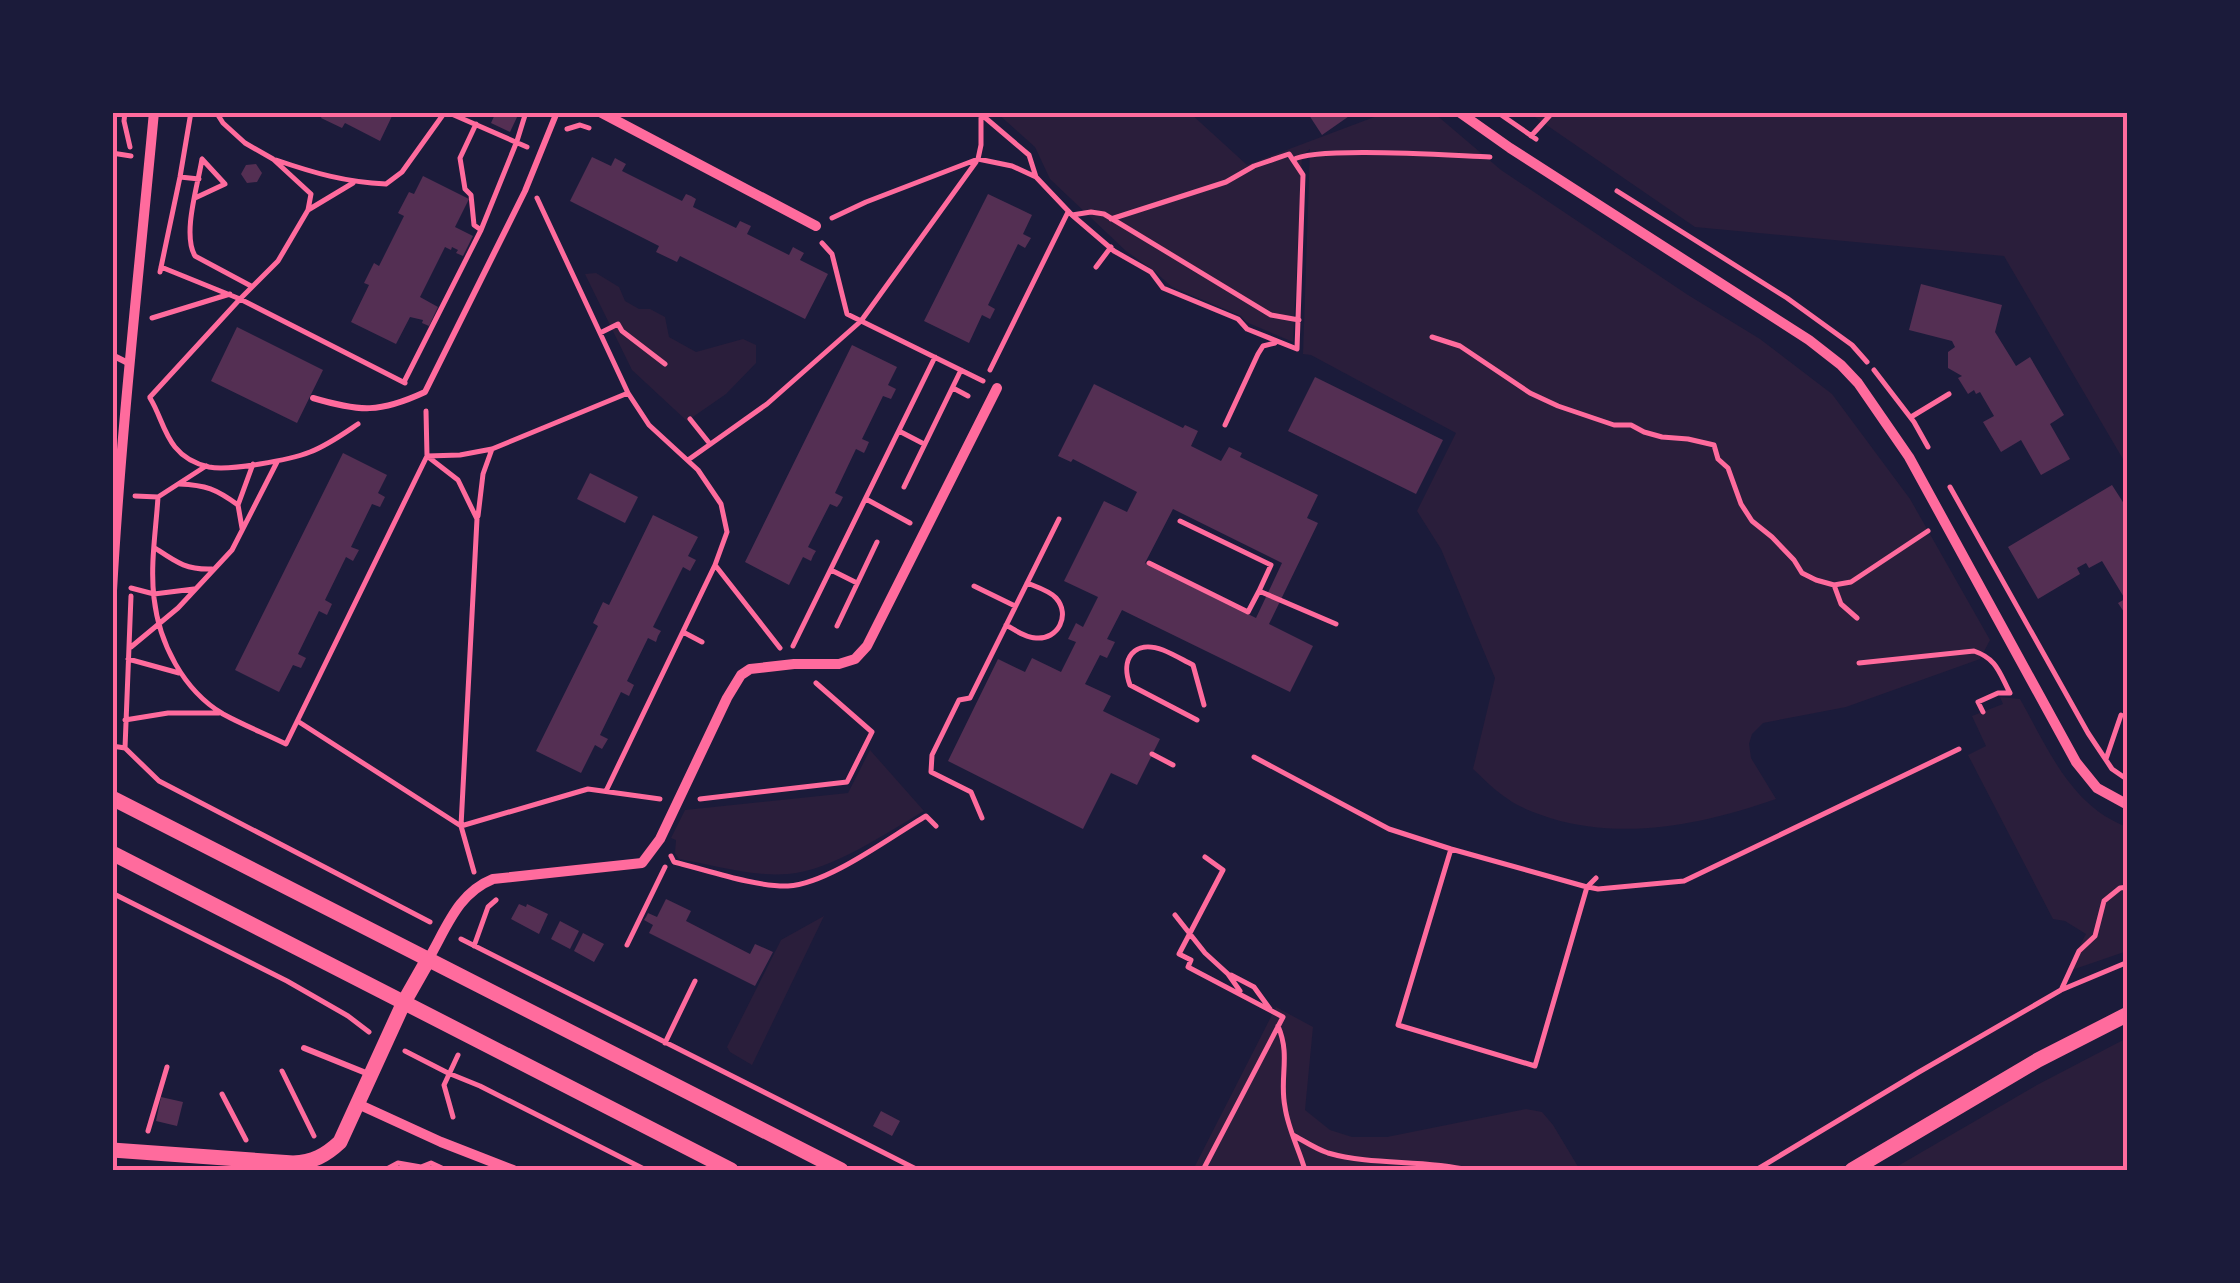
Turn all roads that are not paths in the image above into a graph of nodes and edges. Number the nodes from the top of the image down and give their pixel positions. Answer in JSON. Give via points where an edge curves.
{"nodes":[{"id":1,"x":154,"y":112,"type":"edge"},
{"id":2,"x":557,"y":112,"type":"edge"},
{"id":3,"x":600,"y":112,"type":"edge"},
{"id":4,"x":1459,"y":112,"type":"edge"},
{"id":5,"x":816,"y":226,"type":"road end"},
{"id":6,"x":112,"y":355,"type":"edge"},
{"id":7,"x":128,"y":363,"type":"junction"},
{"id":8,"x":997,"y":388,"type":"dead end"},
{"id":9,"x":314,"y":398,"type":"dead end"},
{"id":10,"x":115,"y":480,"type":"edge"},
{"id":11,"x":112,"y":591,"type":"edge"},
{"id":12,"x":112,"y":798,"type":"edge"},
{"id":13,"x":2128,"y":804,"type":"edge"},
{"id":14,"x":112,"y":854,"type":"edge"},
{"id":15,"x":429,"y":958,"type":"junction"},
{"id":16,"x":404,"y":1002,"type":"junction"},
{"id":17,"x":2128,"y":1014,"type":"edge"},
{"id":18,"x":304,"y":1048,"type":"dead end"},
{"id":19,"x":371,"y":1075,"type":"junction"},
{"id":20,"x":358,"y":1104,"type":"junction"},
{"id":21,"x":112,"y":1150,"type":"edge"},
{"id":22,"x":291,"y":1167,"type":"edge"},
{"id":23,"x":513,"y":1170,"type":"edge"},
{"id":24,"x":731,"y":1170,"type":"edge"},
{"id":25,"x":841,"y":1170,"type":"edge"},
{"id":26,"x":1852,"y":1170,"type":"edge"}],
"edges":[{"from":1,"to":7,"type":"street"},
{"from":2,"to":9,"type":"lane","via":[[526,191],[425,392],[366,410]]},
{"from":3,"to":5,"type":"street"},
{"from":4,"to":13,"type":"street","via":[[1809,340],[1858,383],[1945,522],[2076,762],[2098,788]]},
{"from":6,"to":7,"type":"lane"},
{"from":7,"to":10,"type":"street"},
{"from":8,"to":15,"type":"street","via":[[855,658],[750,669],[726,698],[642,863],[479,884]]},
{"from":10,"to":11,"type":"street"},
{"from":12,"to":15,"type":"street"},
{"from":14,"to":16,"type":"street"},
{"from":15,"to":16,"type":"street"},
{"from":15,"to":25,"type":"street"},
{"from":16,"to":19,"type":"street"},
{"from":16,"to":24,"type":"street"},
{"from":17,"to":26,"type":"street"},
{"from":18,"to":19,"type":"lane"},
{"from":19,"to":20,"type":"street"},
{"from":20,"to":22,"type":"street","via":[[340,1142]]},
{"from":20,"to":23,"type":"street"},
{"from":21,"to":22,"type":"street"}]}
